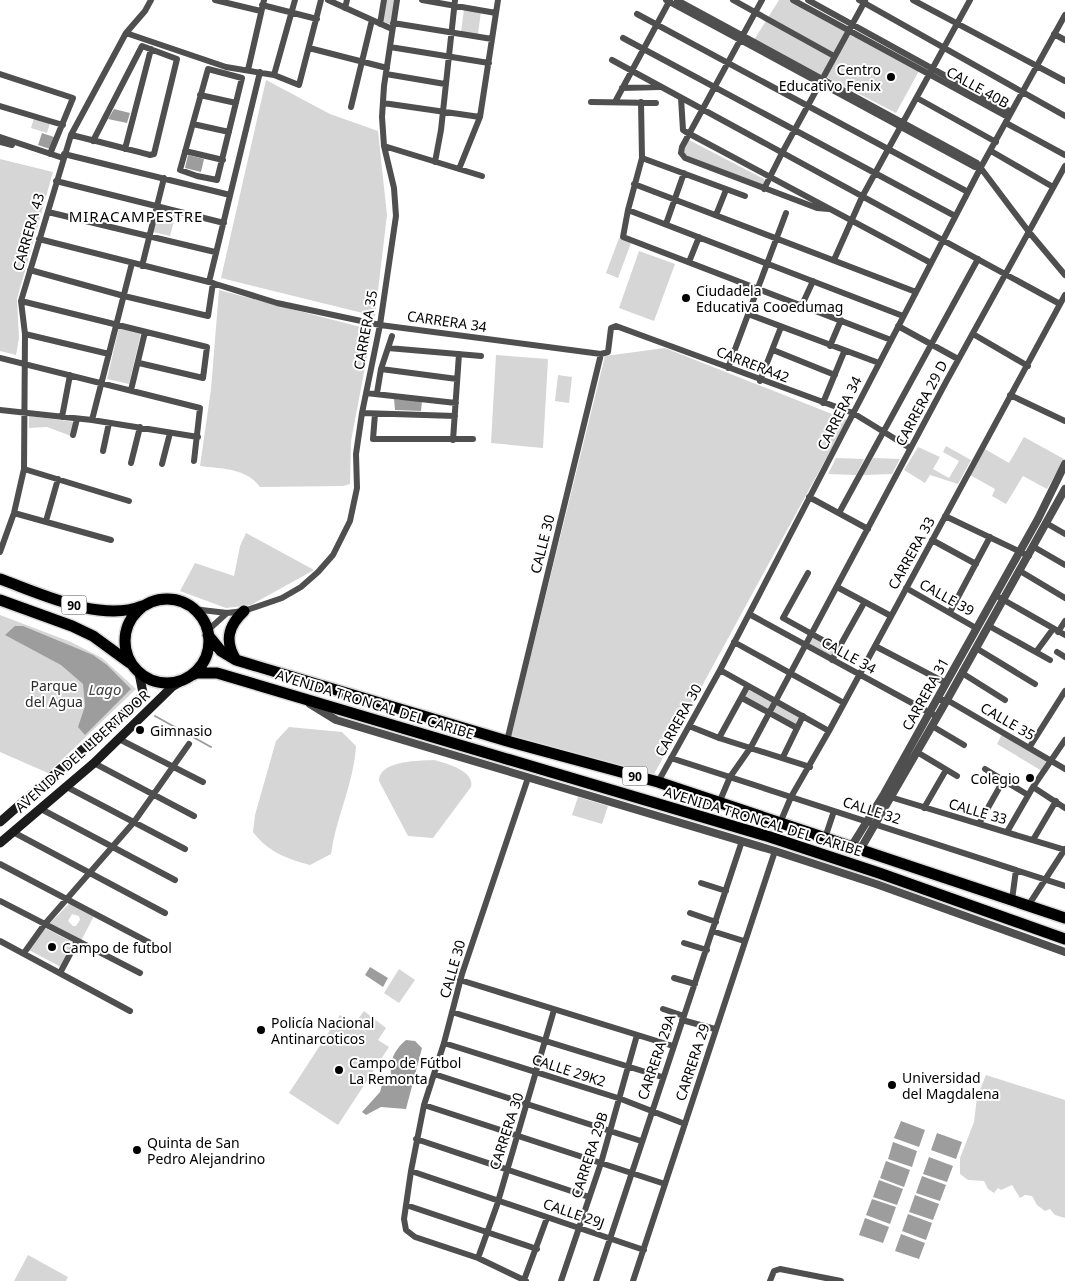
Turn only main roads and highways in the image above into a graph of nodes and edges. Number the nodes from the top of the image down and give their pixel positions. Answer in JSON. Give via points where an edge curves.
{"nodes":[{"id":1,"x":0,"y":578,"type":"edge"},
{"id":2,"x":0,"y":600,"type":"edge"},
{"id":3,"x":151,"y":603,"type":"junction"},
{"id":4,"x":244,"y":611,"type":"road end"},
{"id":5,"x":208,"y":633,"type":"junction"},
{"id":6,"x":236,"y":660,"type":"junction"},
{"id":7,"x":131,"y":663,"type":"junction"},
{"id":8,"x":139,"y":673,"type":"junction"},
{"id":9,"x":186,"y":678,"type":"junction"},
{"id":10,"x":0,"y":822,"type":"edge"},
{"id":11,"x":0,"y":843,"type":"edge"},
{"id":12,"x":1065,"y":918,"type":"edge"},
{"id":13,"x":1065,"y":939,"type":"edge"}],
"edges":[{"from":1,"to":3,"type":"highway","number":"90","via":[[86,608],[126,610]]},
{"from":2,"to":7,"type":"highway","number":"90","via":[[79,629]]},
{"from":3,"to":5,"type":"highway","via":[[176,601],[193,609]]},
{"from":3,"to":7,"type":"highway","via":[[136,613],[127,628],[125,646]]},
{"from":4,"to":6,"type":"highway","via":[[229,634],[231,652]]},
{"from":5,"to":6,"type":"highway","name":"AVENIDA TRONCAL DEL CARIBE","number":"90","via":[[221,651]]},
{"from":5,"to":9,"type":"highway","via":[[205,659]]},
{"from":6,"to":12,"type":"highway","name":"AVENIDA TRONCAL DEL CARIBE","number":"90","via":[[658,782]]},
{"from":7,"to":8,"type":"highway"},
{"from":8,"to":9,"type":"highway","via":[[160,683]]},
{"from":8,"to":10,"type":"main road","name":"AVENIDA DEL LIBERTADOR","via":[[143,684],[139,700]]},
{"from":9,"to":11,"type":"main road","name":"AVENIDA DEL LIBERTADOR","via":[[172,687],[67,787]]},
{"from":9,"to":13,"type":"highway","name":"AVENIDA TRONCAL DEL CARIBE","number":"90","via":[[197,673],[217,673],[770,837]]}]}
